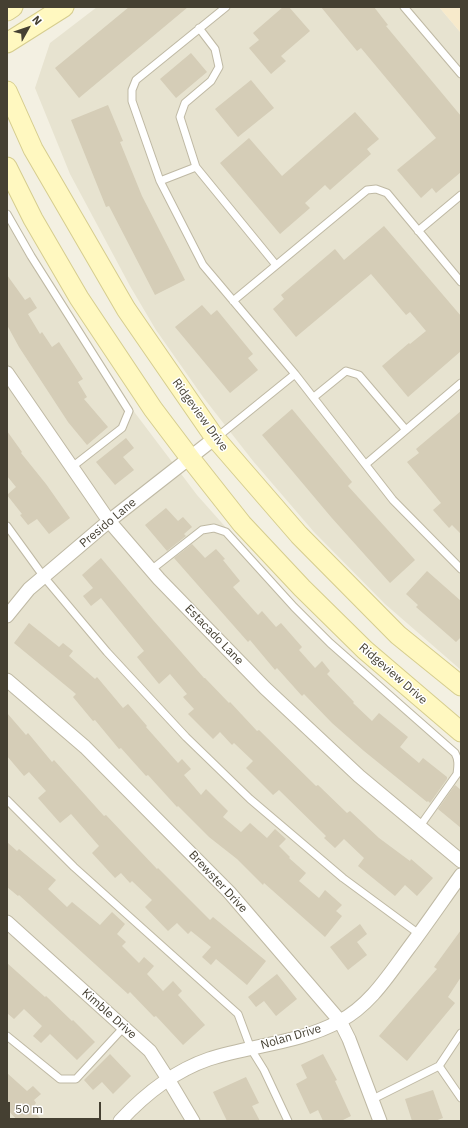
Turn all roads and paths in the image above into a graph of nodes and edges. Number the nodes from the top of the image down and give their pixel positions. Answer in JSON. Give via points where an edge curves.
{"nodes":[{"id":1,"x":13,"y":7,"type":"edge"},
{"id":2,"x":64,"y":7,"type":"edge"},
{"id":3,"x":226,"y":7,"type":"edge"},
{"id":4,"x":404,"y":7,"type":"edge"},
{"id":5,"x":7,"y":11,"type":"edge"},
{"id":6,"x":199,"y":28,"type":"junction"},
{"id":7,"x":7,"y":43,"type":"edge"},
{"id":8,"x":461,"y":74,"type":"edge"},
{"id":9,"x":7,"y":91,"type":"edge"},
{"id":10,"x":7,"y":166,"type":"edge"},
{"id":11,"x":196,"y":167,"type":"junction"},
{"id":12,"x":160,"y":181,"type":"junction"},
{"id":13,"x":461,"y":196,"type":"edge"},
{"id":14,"x":7,"y":214,"type":"edge"},
{"id":15,"x":418,"y":231,"type":"junction"},
{"id":16,"x":276,"y":265,"type":"junction"},
{"id":17,"x":461,"y":282,"type":"edge"},
{"id":18,"x":233,"y":301,"type":"junction"},
{"id":19,"x":7,"y":373,"type":"edge"},
{"id":20,"x":295,"y":374,"type":"junction"},
{"id":21,"x":461,"y":383,"type":"edge"},
{"id":22,"x":314,"y":397,"type":"junction"},
{"id":23,"x":406,"y":430,"type":"junction"},
{"id":24,"x":216,"y":438,"type":"junction"},
{"id":25,"x":190,"y":458,"type":"junction"},
{"id":26,"x":366,"y":464,"type":"junction"},
{"id":27,"x":72,"y":466,"type":"junction"},
{"id":28,"x":109,"y":521,"type":"junction"},
{"id":29,"x":7,"y":526,"type":"edge"},
{"id":30,"x":461,"y":569,"type":"edge"},
{"id":31,"x":152,"y":570,"type":"junction"},
{"id":32,"x":44,"y":577,"type":"junction"},
{"id":33,"x":7,"y":616,"type":"edge"},
{"id":34,"x":7,"y":680,"type":"edge"},
{"id":35,"x":461,"y":686,"type":"edge"},
{"id":36,"x":461,"y":732,"type":"edge"},
{"id":37,"x":7,"y":800,"type":"edge"},
{"id":38,"x":420,"y":826,"type":"junction"},
{"id":39,"x":461,"y":861,"type":"edge"},
{"id":40,"x":461,"y":875,"type":"edge"},
{"id":41,"x":7,"y":922,"type":"edge"},
{"id":42,"x":419,"y":934,"type":"junction"},
{"id":43,"x":340,"y":1021,"type":"junction"},
{"id":44,"x":124,"y":1027,"type":"junction"},
{"id":45,"x":461,"y":1033,"type":"edge"},
{"id":46,"x":7,"y":1036,"type":"edge"},
{"id":47,"x":251,"y":1049,"type":"junction"},
{"id":48,"x":439,"y":1066,"type":"junction"},
{"id":49,"x":168,"y":1079,"type":"junction"},
{"id":50,"x":461,"y":1098,"type":"edge"},
{"id":51,"x":373,"y":1099,"type":"junction"},
{"id":52,"x":120,"y":1121,"type":"edge"},
{"id":53,"x":193,"y":1121,"type":"edge"},
{"id":54,"x":288,"y":1121,"type":"edge"},
{"id":55,"x":380,"y":1121,"type":"edge"}],
"edges":[{"from":1,"to":5,"type":"main road"},
{"from":2,"to":7,"type":"main road"},
{"from":3,"to":6,"type":"lane"},
{"from":4,"to":8,"type":"lane"},
{"from":6,"to":11,"type":"lane","via":[[215,49],[219,67],[211,81],[185,104],[180,117]]},
{"from":6,"to":12,"type":"lane","via":[[136,80],[132,90],[132,101]]},
{"from":9,"to":24,"type":"main road","name":"Ridgeview Drive","via":[[33,149],[126,309]]},
{"from":10,"to":25,"type":"main road","name":"Ridgeview Drive","via":[[33,219],[79,298],[153,409]]},
{"from":11,"to":12,"type":"lane"},
{"from":11,"to":16,"type":"lane"},
{"from":12,"to":18,"type":"lane","via":[[203,265]]},
{"from":13,"to":15,"type":"lane"},
{"from":14,"to":27,"type":"lane","via":[[129,411],[122,428]]},
{"from":15,"to":16,"type":"lane","via":[[387,193],[376,189],[367,190]]},
{"from":15,"to":17,"type":"lane"},
{"from":16,"to":18,"type":"lane"},
{"from":18,"to":20,"type":"lane"},
{"from":19,"to":27,"type":"street","name":"Estacado Lane"},
{"from":20,"to":22,"type":"lane"},
{"from":20,"to":24,"type":"lane"},
{"from":21,"to":23,"type":"lane"},
{"from":22,"to":23,"type":"lane","via":[[346,371],[359,375]]},
{"from":22,"to":26,"type":"lane"},
{"from":23,"to":26,"type":"lane"},
{"from":24,"to":25,"type":"street","name":"Presido Lane"},
{"from":24,"to":35,"type":"main road","name":"Ridgeview Drive","via":[[299,535],[398,635]]},
{"from":25,"to":28,"type":"street","name":"Presido Lane"},
{"from":25,"to":36,"type":"main road","name":"Ridgeview Drive","via":[[242,524],[302,588],[365,650]]},
{"from":26,"to":30,"type":"lane","via":[[393,500]]},
{"from":27,"to":28,"type":"street","name":"Estacado Lane"},
{"from":28,"to":31,"type":"street","name":"Estacado Lane"},
{"from":28,"to":32,"type":"street","name":"Presido Lane"},
{"from":29,"to":32,"type":"lane"},
{"from":31,"to":38,"type":"street","name":"Estacado Lane","via":[[265,688],[359,776]]},
{"from":31,"to":38,"type":"lane","via":[[202,530],[214,528],[226,532],[330,643],[455,753],[458,758],[457,774]]},
{"from":32,"to":33,"type":"street","name":"Presido Lane","via":[[29,589]]},
{"from":32,"to":42,"type":"lane","via":[[107,652],[186,737],[250,799],[343,878]]},
{"from":34,"to":43,"type":"street","name":"Brewster Drive","via":[[85,747],[229,892]]},
{"from":37,"to":47,"type":"lane","via":[[74,867],[238,1014]]},
{"from":38,"to":39,"type":"street","name":"Estacado Lane"},
{"from":40,"to":42,"type":"street","name":"Nolan Drive"},
{"from":41,"to":44,"type":"street","name":"Kimble Drive"},
{"from":42,"to":43,"type":"street","name":"Nolan Drive","via":[[378,990],[356,1011]]},
{"from":43,"to":47,"type":"street","name":"Nolan Drive","via":[[312,1033]]},
{"from":43,"to":51,"type":"street","name":"Brewster Drive"},
{"from":44,"to":46,"type":"lane","via":[[76,1079],[60,1079]]},
{"from":44,"to":49,"type":"street","name":"Kimble Drive","via":[[150,1051]]},
{"from":45,"to":48,"type":"lane"},
{"from":47,"to":49,"type":"street","name":"Nolan Drive","via":[[209,1059]]},
{"from":47,"to":54,"type":"lane"},
{"from":48,"to":50,"type":"lane"},
{"from":48,"to":51,"type":"lane"},
{"from":49,"to":52,"type":"street","name":"Nolan Drive"},
{"from":49,"to":53,"type":"street","name":"Kimble Drive"},
{"from":51,"to":55,"type":"street","name":"Brewster Drive"}]}
